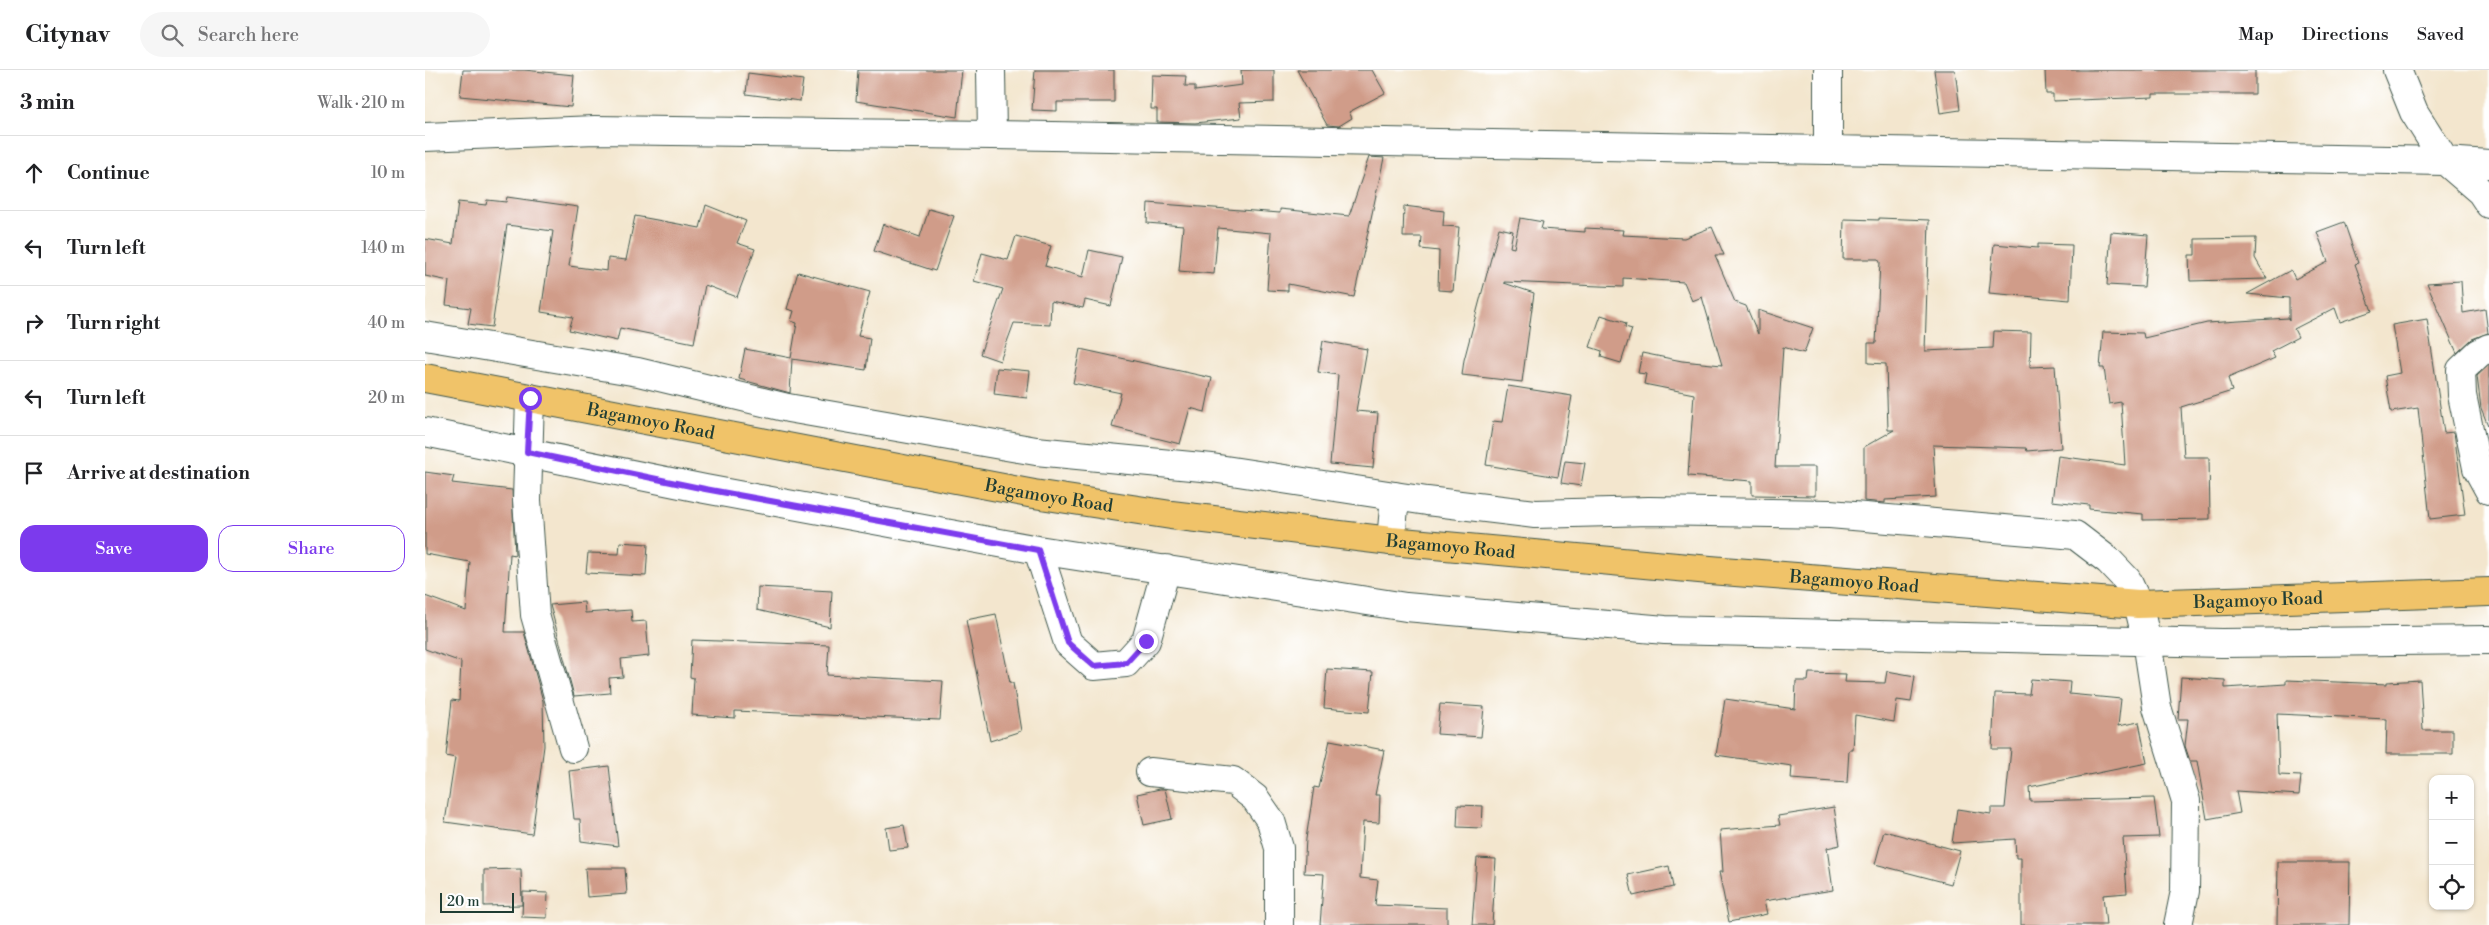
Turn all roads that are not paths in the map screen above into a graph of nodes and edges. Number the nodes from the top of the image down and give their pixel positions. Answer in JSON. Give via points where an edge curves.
{"nodes":[{"id":1,"x":991,"y":70,"type":"edge"},
{"id":2,"x":1828,"y":70,"type":"edge"},
{"id":3,"x":2397,"y":70,"type":"edge"},
{"id":4,"x":992,"y":135,"type":"junction"},
{"id":5,"x":425,"y":137,"type":"edge"},
{"id":6,"x":1828,"y":150,"type":"junction"},
{"id":7,"x":2445,"y":161,"type":"junction"},
{"id":8,"x":2489,"y":164,"type":"edge"},
{"id":9,"x":2489,"y":204,"type":"edge"},
{"id":10,"x":425,"y":336,"type":"edge"},
{"id":11,"x":2489,"y":348,"type":"edge"},
{"id":12,"x":425,"y":378,"type":"edge"},
{"id":13,"x":530,"y":398,"type":"junction"},
{"id":14,"x":425,"y":432,"type":"edge"},
{"id":15,"x":527,"y":452,"type":"junction"},
{"id":16,"x":2489,"y":490,"type":"edge"},
{"id":17,"x":1395,"y":496,"type":"junction"},
{"id":18,"x":1391,"y":541,"type":"junction"},
{"id":19,"x":1038,"y":550,"type":"junction"},
{"id":20,"x":1167,"y":569,"type":"junction"},
{"id":21,"x":2489,"y":592,"type":"edge"},
{"id":22,"x":2138,"y":604,"type":"junction"},
{"id":23,"x":2489,"y":640,"type":"edge"},
{"id":24,"x":2147,"y":641,"type":"junction"},
{"id":25,"x":573,"y":748,"type":"dead end"},
{"id":26,"x":1150,"y":772,"type":"dead end"},
{"id":27,"x":1279,"y":925,"type":"edge"},
{"id":28,"x":2178,"y":925,"type":"edge"}],
"edges":[{"from":1,"to":4,"type":"street"},
{"from":2,"to":6,"type":"street"},
{"from":3,"to":7,"type":"street","via":[[2414,112]]},
{"from":4,"to":5,"type":"street","via":[[595,130]]},
{"from":4,"to":6,"type":"street"},
{"from":6,"to":7,"type":"street"},
{"from":7,"to":8,"type":"street"},
{"from":7,"to":9,"type":"street","via":[[2481,192]]},
{"from":10,"to":17,"type":"street","via":[[638,372],[788,408],[1036,451],[1212,468]]},
{"from":11,"to":16,"type":"street","via":[[2461,370],[2462,395],[2477,468]]},
{"from":12,"to":13,"type":"highway","name":"Bagamoyo Road"},
{"from":13,"to":15,"type":"street"},
{"from":13,"to":18,"type":"highway","name":"Bagamoyo Road","via":[[1034,494],[1171,515]]},
{"from":14,"to":15,"type":"street"},
{"from":15,"to":19,"type":"street","via":[[705,489]]},
{"from":15,"to":25,"type":"street","via":[[535,615]]},
{"from":17,"to":18,"type":"street"},
{"from":17,"to":22,"type":"street","via":[[1535,514],[1649,511],[1830,514],[2075,535],[2109,561],[2127,580]]},
{"from":18,"to":22,"type":"highway","name":"Bagamoyo Road"},
{"from":19,"to":20,"type":"street"},
{"from":19,"to":20,"type":"street","via":[[1068,643],[1094,666],[1126,663],[1146,641]]},
{"from":20,"to":24,"type":"street","via":[[1406,607],[1665,630]]},
{"from":21,"to":22,"type":"highway","name":"Bagamoyo Road"},
{"from":22,"to":24,"type":"street"},
{"from":23,"to":24,"type":"street"},
{"from":24,"to":28,"type":"street","via":[[2157,707],[2187,801],[2185,891]]},
{"from":26,"to":27,"type":"street","via":[[1233,781],[1255,798],[1271,821],[1279,848]]}]}
